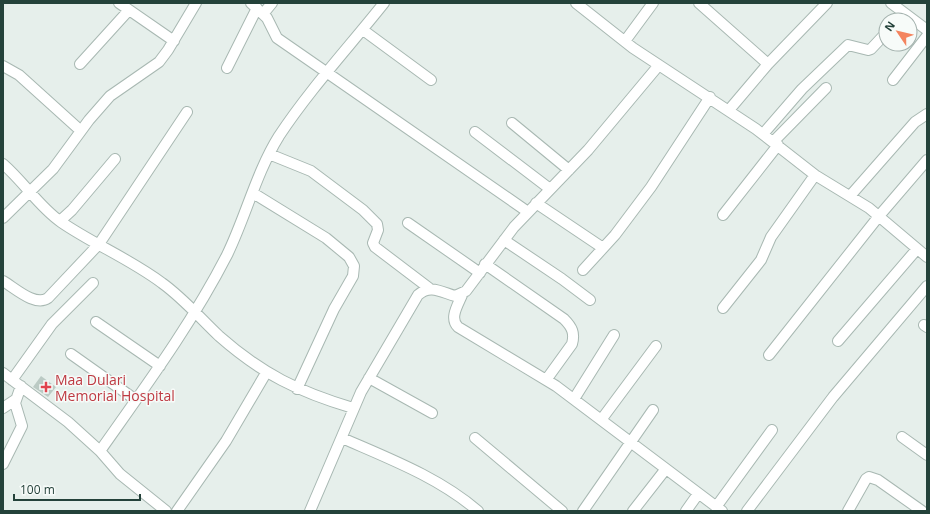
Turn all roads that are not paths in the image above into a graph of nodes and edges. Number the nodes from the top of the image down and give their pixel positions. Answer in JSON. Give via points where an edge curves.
{"nodes":[{"id":1,"x":119,"y":3,"type":"edge"},
{"id":2,"x":196,"y":3,"type":"edge"},
{"id":3,"x":272,"y":3,"type":"edge"},
{"id":4,"x":384,"y":3,"type":"edge"},
{"id":5,"x":576,"y":3,"type":"edge"},
{"id":6,"x":653,"y":3,"type":"edge"},
{"id":7,"x":699,"y":3,"type":"edge"},
{"id":8,"x":827,"y":3,"type":"edge"},
{"id":9,"x":891,"y":3,"type":"edge"},
{"id":10,"x":257,"y":8,"type":"edge"},
{"id":11,"x":129,"y":10,"type":"junction"},
{"id":12,"x":897,"y":12,"type":"edge"},
{"id":13,"x":918,"y":26,"type":"edge"},
{"id":14,"x":363,"y":30,"type":"junction"},
{"id":15,"x":927,"y":30,"type":"edge"},
{"id":16,"x":927,"y":36,"type":"edge"},
{"id":17,"x":174,"y":41,"type":"junction"},
{"id":18,"x":624,"y":41,"type":"junction"},
{"id":19,"x":878,"y":42,"type":"edge"},
{"id":20,"x":80,"y":64,"type":"dead end"},
{"id":21,"x":659,"y":64,"type":"junction"},
{"id":22,"x":768,"y":64,"type":"junction"},
{"id":23,"x":3,"y":66,"type":"edge"},
{"id":24,"x":227,"y":68,"type":"dead end"},
{"id":25,"x":327,"y":73,"type":"junction"},
{"id":26,"x":431,"y":80,"type":"dead end"},
{"id":27,"x":893,"y":80,"type":"dead end"},
{"id":28,"x":826,"y":88,"type":"dead end"},
{"id":29,"x":710,"y":97,"type":"junction"},
{"id":30,"x":729,"y":110,"type":"junction"},
{"id":31,"x":187,"y":112,"type":"dead end"},
{"id":32,"x":927,"y":114,"type":"edge"},
{"id":33,"x":512,"y":123,"type":"dead end"},
{"id":34,"x":81,"y":131,"type":"junction"},
{"id":35,"x":475,"y":132,"type":"dead end"},
{"id":36,"x":763,"y":134,"type":"junction"},
{"id":37,"x":775,"y":144,"type":"junction"},
{"id":38,"x":269,"y":154,"type":"junction"},
{"id":39,"x":114,"y":159,"type":"dead end"},
{"id":40,"x":927,"y":160,"type":"edge"},
{"id":41,"x":3,"y":164,"type":"edge"},
{"id":42,"x":568,"y":170,"type":"junction"},
{"id":43,"x":815,"y":175,"type":"junction"},
{"id":44,"x":550,"y":189,"type":"junction"},
{"id":45,"x":31,"y":192,"type":"junction"},
{"id":46,"x":253,"y":193,"type":"junction"},
{"id":47,"x":850,"y":196,"type":"junction"},
{"id":48,"x":536,"y":203,"type":"junction"},
{"id":49,"x":528,"y":212,"type":"junction"},
{"id":50,"x":723,"y":215,"type":"dead end"},
{"id":51,"x":879,"y":216,"type":"junction"},
{"id":52,"x":3,"y":218,"type":"edge"},
{"id":53,"x":60,"y":221,"type":"junction"},
{"id":54,"x":408,"y":223,"type":"dead end"},
{"id":55,"x":504,"y":240,"type":"junction"},
{"id":56,"x":99,"y":244,"type":"junction"},
{"id":57,"x":602,"y":248,"type":"junction"},
{"id":58,"x":917,"y":249,"type":"junction"},
{"id":59,"x":927,"y":257,"type":"edge"},
{"id":60,"x":483,"y":269,"type":"junction"},
{"id":61,"x":583,"y":270,"type":"dead end"},
{"id":62,"x":3,"y":281,"type":"edge"},
{"id":63,"x":93,"y":283,"type":"dead end"},
{"id":64,"x":927,"y":286,"type":"edge"},
{"id":65,"x":429,"y":288,"type":"junction"},
{"id":66,"x":462,"y":295,"type":"junction"},
{"id":67,"x":590,"y":300,"type":"dead end"},
{"id":68,"x":723,"y":308,"type":"dead end"},
{"id":69,"x":196,"y":312,"type":"junction"},
{"id":70,"x":96,"y":322,"type":"dead end"},
{"id":71,"x":614,"y":335,"type":"dead end"},
{"id":72,"x":838,"y":341,"type":"dead end"},
{"id":73,"x":656,"y":346,"type":"dead end"},
{"id":74,"x":71,"y":354,"type":"dead end"},
{"id":75,"x":769,"y":355,"type":"dead end"},
{"id":76,"x":160,"y":366,"type":"junction"},
{"id":77,"x":3,"y":373,"type":"edge"},
{"id":78,"x":266,"y":373,"type":"junction"},
{"id":79,"x":369,"y":378,"type":"junction"},
{"id":80,"x":12,"y":380,"type":"junction"},
{"id":81,"x":546,"y":380,"type":"junction"},
{"id":82,"x":21,"y":386,"type":"junction"},
{"id":83,"x":297,"y":389,"type":"junction"},
{"id":84,"x":574,"y":399,"type":"junction"},
{"id":85,"x":16,"y":400,"type":"junction"},
{"id":86,"x":136,"y":400,"type":"junction"},
{"id":87,"x":3,"y":408,"type":"edge"},
{"id":88,"x":353,"y":408,"type":"junction"},
{"id":89,"x":653,"y":410,"type":"dead end"},
{"id":90,"x":432,"y":413,"type":"dead end"},
{"id":91,"x":600,"y":420,"type":"junction"},
{"id":92,"x":772,"y":430,"type":"dead end"},
{"id":93,"x":902,"y":437,"type":"dead end"},
{"id":94,"x":342,"y":438,"type":"junction"},
{"id":95,"x":475,"y":438,"type":"dead end"},
{"id":96,"x":630,"y":442,"type":"junction"},
{"id":97,"x":100,"y":451,"type":"junction"},
{"id":98,"x":927,"y":455,"type":"edge"},
{"id":99,"x":3,"y":464,"type":"edge"},
{"id":100,"x":666,"y":470,"type":"junction"},
{"id":101,"x":698,"y":494,"type":"junction"},
{"id":102,"x":719,"y":509,"type":"edge"},
{"id":103,"x":166,"y":511,"type":"edge"},
{"id":104,"x":177,"y":511,"type":"edge"},
{"id":105,"x":310,"y":511,"type":"edge"},
{"id":106,"x":478,"y":511,"type":"edge"},
{"id":107,"x":562,"y":511,"type":"edge"},
{"id":108,"x":583,"y":511,"type":"edge"},
{"id":109,"x":633,"y":511,"type":"edge"},
{"id":110,"x":686,"y":511,"type":"edge"},
{"id":111,"x":747,"y":511,"type":"edge"},
{"id":112,"x":848,"y":511,"type":"edge"},
{"id":113,"x":922,"y":511,"type":"edge"}],
"edges":[{"from":1,"to":11,"type":"street"},
{"from":2,"to":17,"type":"street"},
{"from":3,"to":10,"type":"street"},
{"from":4,"to":14,"type":"street"},
{"from":5,"to":18,"type":"street"},
{"from":6,"to":18,"type":"street"},
{"from":7,"to":22,"type":"street"},
{"from":8,"to":22,"type":"street"},
{"from":9,"to":12,"type":"street"},
{"from":10,"to":24,"type":"street"},
{"from":10,"to":25,"type":"street","via":[[269,21],[277,38]]},
{"from":11,"to":17,"type":"street"},
{"from":11,"to":20,"type":"street"},
{"from":13,"to":15,"type":"street"},
{"from":14,"to":25,"type":"street"},
{"from":14,"to":26,"type":"street"},
{"from":16,"to":27,"type":"street"},
{"from":17,"to":34,"type":"street","via":[[153,67],[110,96]]},
{"from":18,"to":21,"type":"street"},
{"from":19,"to":36,"type":"street","via":[[868,50],[848,45],[802,89]]},
{"from":21,"to":29,"type":"street"},
{"from":21,"to":42,"type":"street","via":[[606,129]]},
{"from":22,"to":30,"type":"street"},
{"from":23,"to":34,"type":"street","via":[[19,75]]},
{"from":25,"to":38,"type":"street","via":[[280,135]]},
{"from":25,"to":49,"type":"street"},
{"from":28,"to":37,"type":"street"},
{"from":29,"to":30,"type":"street"},
{"from":29,"to":57,"type":"street","via":[[651,187]]},
{"from":30,"to":36,"type":"street"},
{"from":31,"to":56,"type":"street"},
{"from":32,"to":47,"type":"street","via":[[915,122]]},
{"from":33,"to":42,"type":"street"},
{"from":34,"to":45,"type":"street","via":[[53,169]]},
{"from":35,"to":44,"type":"street"},
{"from":36,"to":37,"type":"street"},
{"from":37,"to":43,"type":"street"},
{"from":37,"to":50,"type":"street"},
{"from":38,"to":46,"type":"street"},
{"from":38,"to":65,"type":"street","via":[[310,171],[368,215],[378,227],[373,243],[375,247]]},
{"from":39,"to":53,"type":"street"},
{"from":40,"to":51,"type":"street"},
{"from":41,"to":45,"type":"street"},
{"from":42,"to":44,"type":"street"},
{"from":43,"to":47,"type":"street"},
{"from":43,"to":68,"type":"street","via":[[774,232],[761,260]]},
{"from":44,"to":48,"type":"street"},
{"from":45,"to":52,"type":"street"},
{"from":45,"to":53,"type":"street"},
{"from":46,"to":69,"type":"street","via":[[235,237]]},
{"from":46,"to":83,"type":"street","via":[[331,242],[349,257],[354,266],[353,276],[334,309]]},
{"from":47,"to":51,"type":"street"},
{"from":48,"to":49,"type":"street"},
{"from":48,"to":57,"type":"street"},
{"from":49,"to":55,"type":"street"},
{"from":51,"to":58,"type":"street"},
{"from":51,"to":75,"type":"street"},
{"from":53,"to":56,"type":"street"},
{"from":54,"to":60,"type":"street"},
{"from":55,"to":60,"type":"street"},
{"from":55,"to":67,"type":"street"},
{"from":56,"to":62,"type":"street","via":[[44,300],[36,301]]},
{"from":56,"to":69,"type":"street","via":[[149,274]]},
{"from":57,"to":61,"type":"street"},
{"from":58,"to":59,"type":"street"},
{"from":58,"to":72,"type":"street"},
{"from":60,"to":66,"type":"street"},
{"from":60,"to":81,"type":"street","via":[[564,319],[572,330],[572,344]]},
{"from":63,"to":80,"type":"street","via":[[52,324]]},
{"from":64,"to":111,"type":"street","via":[[833,397]]},
{"from":65,"to":66,"type":"street","via":[[455,296]]},
{"from":65,"to":79,"type":"street","via":[[412,304]]},
{"from":66,"to":81,"type":"street","via":[[453,318],[454,323]]},
{"from":69,"to":76,"type":"street"},
{"from":69,"to":78,"type":"street","via":[[219,336]]},
{"from":70,"to":76,"type":"street"},
{"from":71,"to":84,"type":"street"},
{"from":73,"to":91,"type":"street"},
{"from":74,"to":86,"type":"street"},
{"from":76,"to":86,"type":"street"},
{"from":77,"to":80,"type":"street"},
{"from":78,"to":83,"type":"street"},
{"from":78,"to":104,"type":"street","via":[[226,441]]},
{"from":79,"to":88,"type":"street"},
{"from":79,"to":90,"type":"street"},
{"from":80,"to":82,"type":"street"},
{"from":81,"to":84,"type":"street"},
{"from":82,"to":85,"type":"street"},
{"from":82,"to":97,"type":"street","via":[[68,422]]},
{"from":83,"to":88,"type":"street"},
{"from":84,"to":91,"type":"street"},
{"from":85,"to":87,"type":"street"},
{"from":85,"to":99,"type":"street","via":[[15,408],[22,426]]},
{"from":86,"to":97,"type":"street"},
{"from":88,"to":94,"type":"street"},
{"from":89,"to":96,"type":"street"},
{"from":91,"to":96,"type":"street"},
{"from":92,"to":102,"type":"street"},
{"from":93,"to":98,"type":"street"},
{"from":94,"to":105,"type":"street"},
{"from":94,"to":106,"type":"street","via":[[420,472],[452,491]]},
{"from":95,"to":107,"type":"street"},
{"from":96,"to":100,"type":"street"},
{"from":96,"to":108,"type":"street"},
{"from":97,"to":103,"type":"street","via":[[120,474]]},
{"from":100,"to":101,"type":"street"},
{"from":100,"to":109,"type":"street"},
{"from":101,"to":102,"type":"street"},
{"from":101,"to":110,"type":"street"},
{"from":112,"to":113,"type":"street","via":[[869,477],[878,480]]}]}
